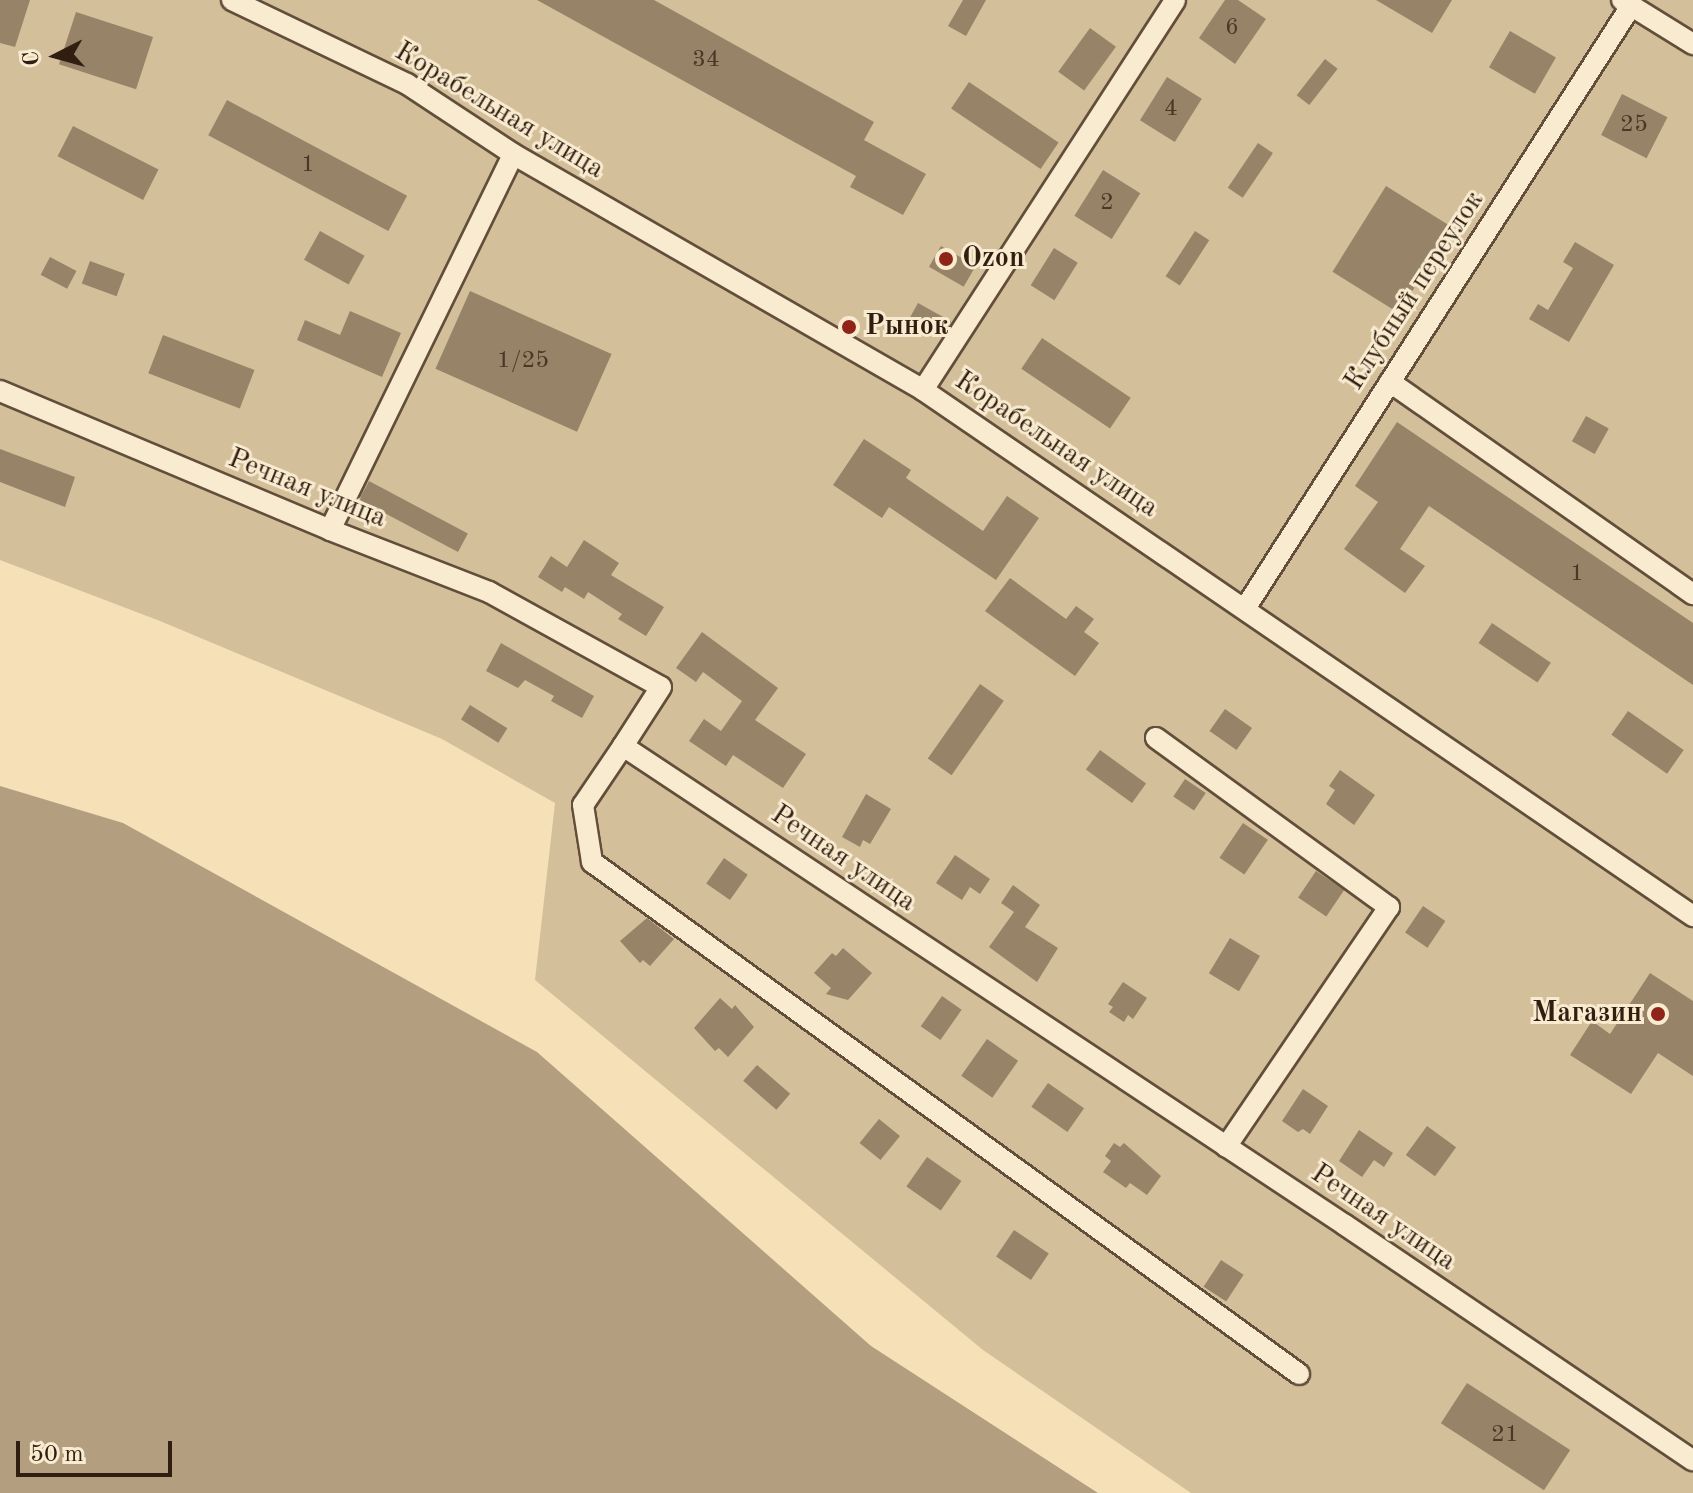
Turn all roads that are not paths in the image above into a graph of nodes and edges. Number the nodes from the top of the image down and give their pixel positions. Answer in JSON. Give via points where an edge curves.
{"nodes":[{"id":1,"x":232,"y":0,"type":"edge"},
{"id":2,"x":1175,"y":0,"type":"edge"},
{"id":3,"x":1626,"y":3,"type":"edge"},
{"id":4,"x":1693,"y":44,"type":"edge"},
{"id":5,"x":513,"y":154,"type":"junction"},
{"id":6,"x":1390,"y":382,"type":"junction"},
{"id":7,"x":923,"y":390,"type":"junction"},
{"id":8,"x":0,"y":391,"type":"edge"},
{"id":9,"x":330,"y":530,"type":"junction"},
{"id":10,"x":1693,"y":594,"type":"edge"},
{"id":11,"x":1246,"y":607,"type":"junction"},
{"id":12,"x":1156,"y":738,"type":"dead end"},
{"id":13,"x":623,"y":746,"type":"junction"},
{"id":14,"x":1693,"y":916,"type":"edge"},
{"id":15,"x":1226,"y":1147,"type":"junction"},
{"id":16,"x":1299,"y":1374,"type":"dead end"},
{"id":17,"x":1693,"y":1461,"type":"edge"}],
"edges":[{"from":1,"to":5,"type":"street","name":"Корабельная улица","via":[[407,84]]},
{"from":2,"to":7,"type":"street"},
{"from":3,"to":4,"type":"street"},
{"from":3,"to":6,"type":"street","name":"Клубный переулок"},
{"from":5,"to":7,"type":"street","name":"Корабельная улица"},
{"from":5,"to":9,"type":"street"},
{"from":6,"to":10,"type":"street"},
{"from":6,"to":11,"type":"street","name":"Клубный переулок"},
{"from":7,"to":11,"type":"street","name":"Корабельная улица"},
{"from":8,"to":9,"type":"street","name":"Речная улица"},
{"from":9,"to":13,"type":"street","name":"Речная улица","via":[[489,592],[661,687]]},
{"from":11,"to":14,"type":"street","name":"Корабельная улица"},
{"from":12,"to":15,"type":"street","via":[[1389,907]]},
{"from":13,"to":15,"type":"street","name":"Речная улица"},
{"from":13,"to":16,"type":"street","via":[[583,805],[592,862]]},
{"from":15,"to":17,"type":"street","name":"Речная улица"}]}
